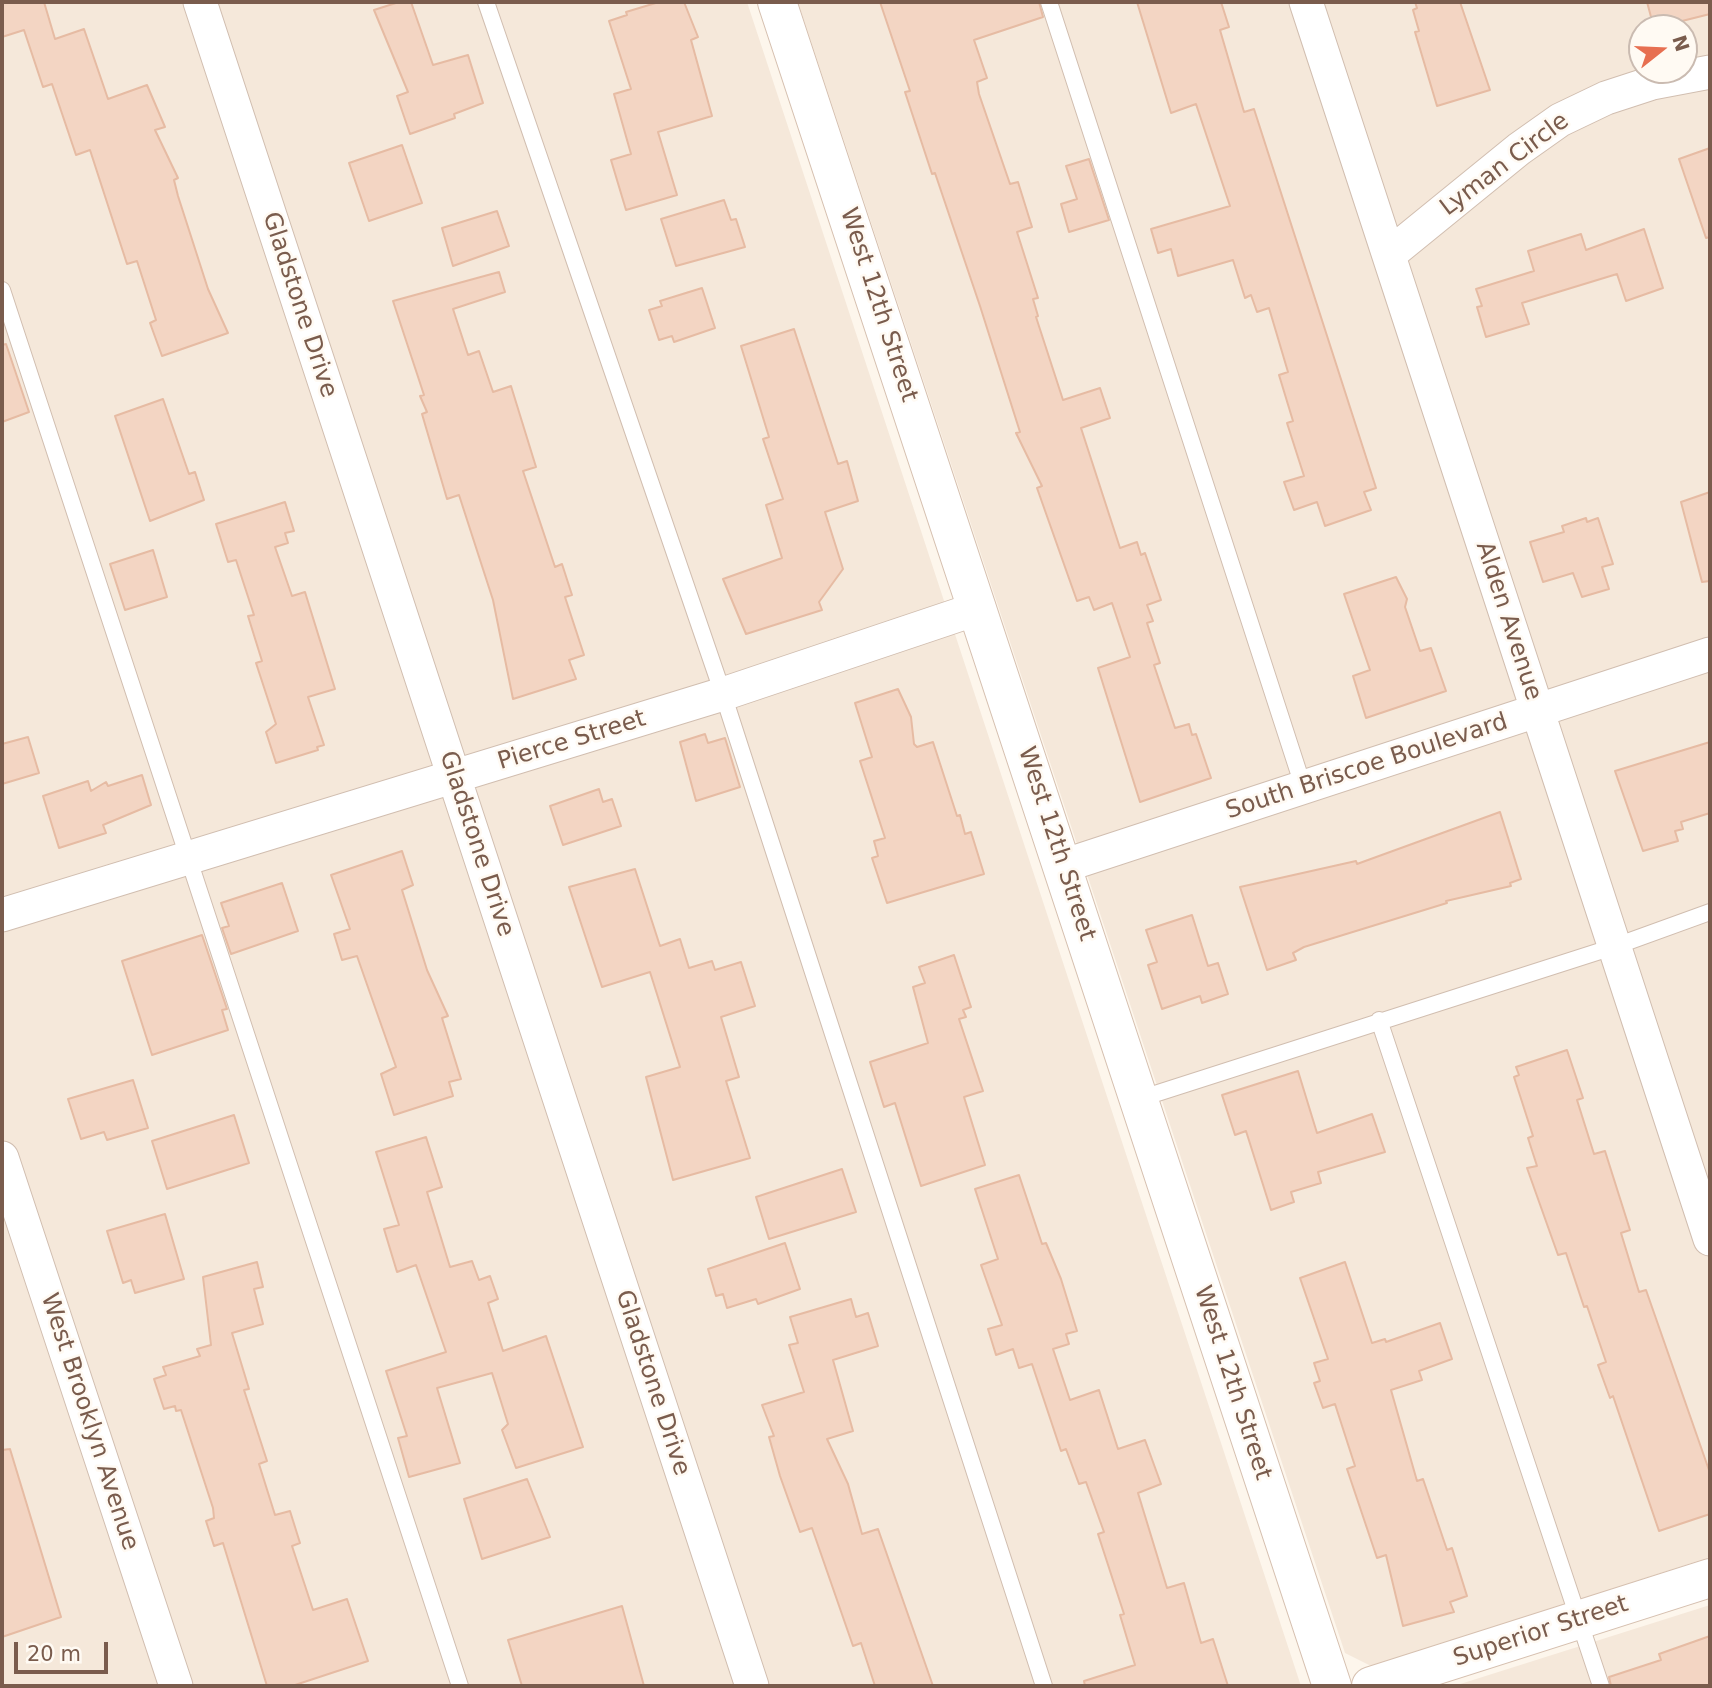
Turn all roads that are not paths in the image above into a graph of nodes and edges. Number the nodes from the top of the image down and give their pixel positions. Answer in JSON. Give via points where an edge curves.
{"nodes":[{"id":1,"x":200,"y":2,"type":"edge"},
{"id":2,"x":486,"y":2,"type":"edge"},
{"id":3,"x":778,"y":2,"type":"edge"},
{"id":4,"x":1049,"y":2,"type":"edge"},
{"id":5,"x":1306,"y":2,"type":"edge"},
{"id":6,"x":1710,"y":72,"type":"edge"},
{"id":7,"x":1390,"y":254,"type":"junction"},
{"id":8,"x":2,"y":290,"type":"edge"},
{"id":9,"x":979,"y":608,"type":"junction"},
{"id":10,"x":1710,"y":654,"type":"edge"},
{"id":11,"x":723,"y":694,"type":"junction"},
{"id":12,"x":1537,"y":711,"type":"junction"},
{"id":13,"x":454,"y":778,"type":"junction"},
{"id":14,"x":1304,"y":789,"type":"junction"},
{"id":15,"x":189,"y":857,"type":"junction"},
{"id":16,"x":1063,"y":866,"type":"junction"},
{"id":17,"x":1710,"y":912,"type":"edge"},
{"id":18,"x":2,"y":915,"type":"edge"},
{"id":19,"x":1616,"y":946,"type":"junction"},
{"id":20,"x":1379,"y":1020,"type":"junction"},
{"id":21,"x":1139,"y":1099,"type":"junction"},
{"id":22,"x":2,"y":1158,"type":"edge"},
{"id":23,"x":1710,"y":1239,"type":"edge"},
{"id":24,"x":1710,"y":1578,"type":"edge"},
{"id":25,"x":1580,"y":1620,"type":"junction"},
{"id":26,"x":176,"y":1686,"type":"edge"},
{"id":27,"x":460,"y":1686,"type":"edge"},
{"id":28,"x":752,"y":1686,"type":"edge"},
{"id":29,"x":1044,"y":1686,"type":"edge"},
{"id":30,"x":1332,"y":1686,"type":"edge"},
{"id":31,"x":1371,"y":1686,"type":"edge"},
{"id":32,"x":1601,"y":1686,"type":"edge"}],
"edges":[{"from":1,"to":13,"type":"street","name":"Gladstone Drive"},
{"from":2,"to":11,"type":"lane"},
{"from":3,"to":9,"type":"street","name":"West 12th Street"},
{"from":4,"to":14,"type":"lane"},
{"from":5,"to":7,"type":"street","name":"Alden Avenue"},
{"from":6,"to":7,"type":"street","name":"Lyman Circle","via":[[1652,83],[1560,120]]},
{"from":7,"to":12,"type":"street","name":"Alden Avenue"},
{"from":8,"to":15,"type":"lane"},
{"from":9,"to":11,"type":"street","name":"Pierce Street"},
{"from":9,"to":16,"type":"street","name":"West 12th Street"},
{"from":10,"to":12,"type":"street","name":"South Briscoe Boulevard"},
{"from":11,"to":13,"type":"street","name":"Pierce Street"},
{"from":11,"to":29,"type":"lane"},
{"from":12,"to":14,"type":"street","name":"South Briscoe Boulevard"},
{"from":12,"to":19,"type":"street","name":"Alden Avenue"},
{"from":13,"to":15,"type":"street","name":"Pierce Street"},
{"from":13,"to":28,"type":"street","name":"Gladstone Drive"},
{"from":14,"to":16,"type":"street","name":"South Briscoe Boulevard"},
{"from":15,"to":18,"type":"street","name":"Pierce Street"},
{"from":15,"to":27,"type":"lane"},
{"from":16,"to":21,"type":"street","name":"West 12th Street"},
{"from":17,"to":19,"type":"lane"},
{"from":19,"to":20,"type":"lane"},
{"from":19,"to":23,"type":"street","name":"Alden Avenue"},
{"from":20,"to":21,"type":"lane"},
{"from":20,"to":25,"type":"lane"},
{"from":21,"to":30,"type":"street","name":"West 12th Street"},
{"from":22,"to":26,"type":"street","name":"West Brooklyn Avenue"},
{"from":24,"to":25,"type":"street","name":"Superior Street"},
{"from":25,"to":31,"type":"street","name":"Superior Street"},
{"from":25,"to":32,"type":"lane"}]}
